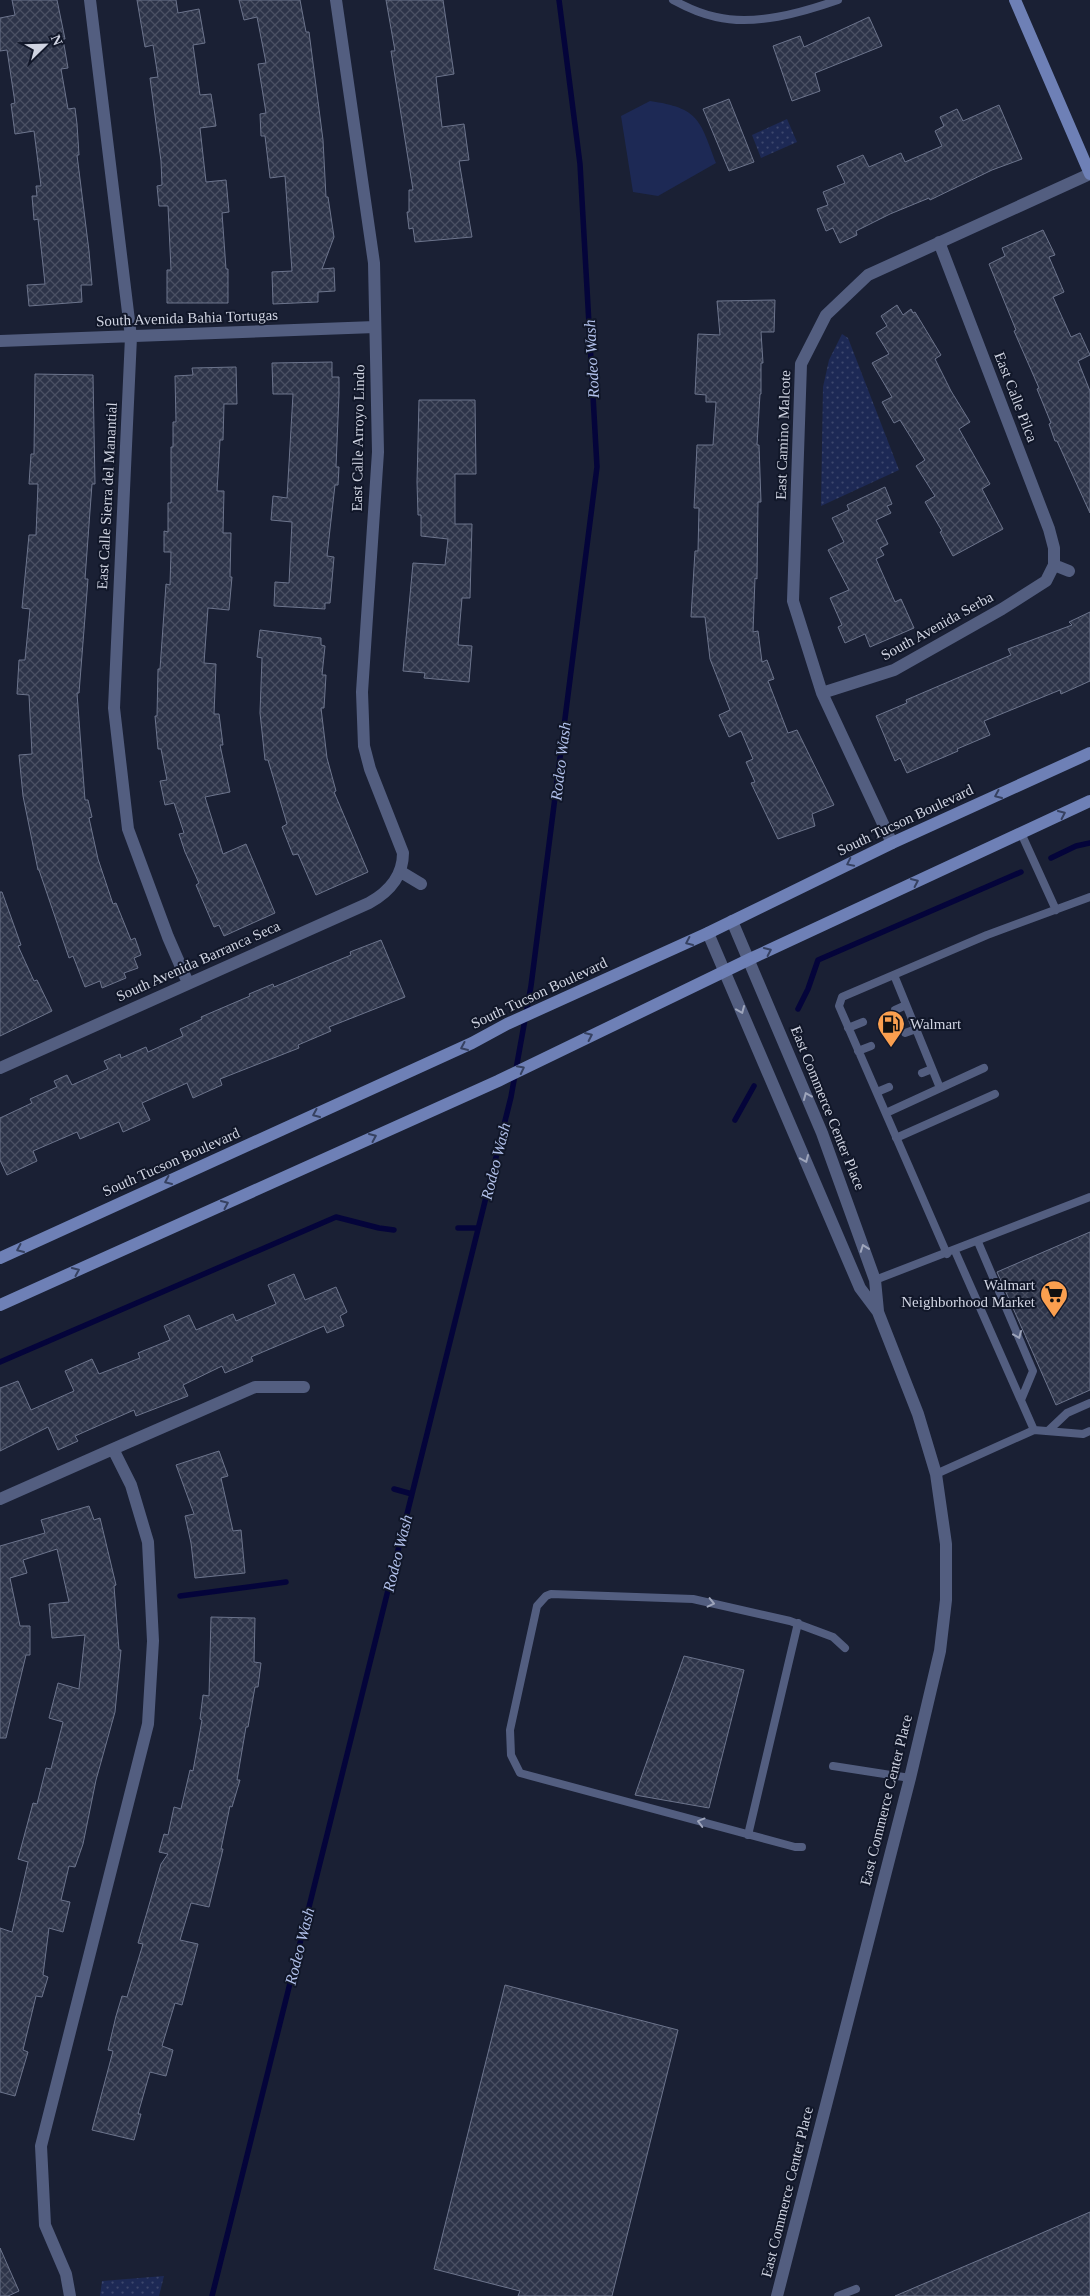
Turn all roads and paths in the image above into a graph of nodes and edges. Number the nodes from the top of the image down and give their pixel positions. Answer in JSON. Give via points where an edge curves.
{"nodes":[{"id":1,"x":90,"y":0,"type":"edge"},
{"id":2,"x":336,"y":0,"type":"edge"},
{"id":3,"x":673,"y":0,"type":"edge"},
{"id":4,"x":838,"y":0,"type":"edge"},
{"id":5,"x":1014,"y":0,"type":"edge"},
{"id":6,"x":1090,"y":174,"type":"edge"},
{"id":7,"x":939,"y":242,"type":"junction"},
{"id":8,"x":375,"y":327,"type":"junction"},
{"id":9,"x":130,"y":336,"type":"junction"},
{"id":10,"x":0,"y":341,"type":"edge"},
{"id":11,"x":1054,"y":565,"type":"junction"},
{"id":12,"x":1069,"y":571,"type":"dead end"},
{"id":13,"x":822,"y":694,"type":"junction"},
{"id":14,"x":1090,"y":753,"type":"edge"},
{"id":15,"x":1090,"y":801,"type":"edge"},
{"id":16,"x":1021,"y":833,"type":"junction"},
{"id":17,"x":892,"y":843,"type":"junction"},
{"id":18,"x":401,"y":872,"type":"junction"},
{"id":19,"x":421,"y":884,"type":"dead end"},
{"id":20,"x":1090,"y":897,"type":"edge"},
{"id":21,"x":1056,"y":910,"type":"junction"},
{"id":22,"x":732,"y":921,"type":"junction"},
{"id":23,"x":708,"y":933,"type":"junction"},
{"id":24,"x":750,"y":960,"type":"junction"},
{"id":25,"x":725,"y":972,"type":"junction"},
{"id":26,"x":894,"y":975,"type":"junction"},
{"id":27,"x":188,"y":983,"type":"junction"},
{"id":28,"x":906,"y":1005,"type":"junction"},
{"id":29,"x":895,"y":1010,"type":"dead end"},
{"id":30,"x":863,"y":1022,"type":"dead end"},
{"id":31,"x":848,"y":1028,"type":"junction"},
{"id":32,"x":916,"y":1029,"type":"junction"},
{"id":33,"x":905,"y":1033,"type":"dead end"},
{"id":34,"x":871,"y":1046,"type":"dead end"},
{"id":35,"x":858,"y":1050,"type":"junction"},
{"id":36,"x":0,"y":1068,"type":"edge"},
{"id":37,"x":984,"y":1068,"type":"dead end"},
{"id":38,"x":932,"y":1069,"type":"junction"},
{"id":39,"x":922,"y":1073,"type":"dead end"},
{"id":40,"x":889,"y":1087,"type":"dead end"},
{"id":41,"x":940,"y":1088,"type":"junction"},
{"id":42,"x":877,"y":1092,"type":"junction"},
{"id":43,"x":995,"y":1094,"type":"dead end"},
{"id":44,"x":886,"y":1113,"type":"junction"},
{"id":45,"x":896,"y":1138,"type":"junction"},
{"id":46,"x":1090,"y":1197,"type":"edge"},
{"id":47,"x":978,"y":1242,"type":"junction"},
{"id":48,"x":956,"y":1251,"type":"junction"},
{"id":49,"x":946,"y":1254,"type":"junction"},
{"id":50,"x":0,"y":1258,"type":"edge"},
{"id":51,"x":875,"y":1280,"type":"junction"},
{"id":52,"x":0,"y":1305,"type":"edge"},
{"id":53,"x":878,"y":1312,"type":"junction"},
{"id":54,"x":304,"y":1387,"type":"dead end"},
{"id":55,"x":1021,"y":1400,"type":"junction"},
{"id":56,"x":1090,"y":1403,"type":"edge"},
{"id":57,"x":1034,"y":1430,"type":"junction"},
{"id":58,"x":1048,"y":1431,"type":"junction"},
{"id":59,"x":1090,"y":1431,"type":"edge"},
{"id":60,"x":113,"y":1449,"type":"junction"},
{"id":61,"x":936,"y":1474,"type":"junction"},
{"id":62,"x":0,"y":1499,"type":"edge"},
{"id":63,"x":798,"y":1623,"type":"junction"},
{"id":64,"x":845,"y":1648,"type":"dead end"},
{"id":65,"x":833,"y":1766,"type":"dead end"},
{"id":66,"x":910,"y":1778,"type":"junction"},
{"id":67,"x":748,"y":1834,"type":"junction"},
{"id":68,"x":802,"y":1847,"type":"dead end"},
{"id":69,"x":856,"y":2288,"type":"dead end"},
{"id":70,"x":70,"y":2296,"type":"edge"},
{"id":71,"x":778,"y":2296,"type":"edge"},
{"id":72,"x":838,"y":2296,"type":"edge"}],
"edges":[{"from":1,"to":9,"type":"street","name":"East Calle Sierra del Manantial"},
{"from":2,"to":8,"type":"street","name":"East Calle Arroyo Lindo","via":[[374,263]]},
{"from":3,"to":4,"type":"lane","via":[[716,18],[748,20],[805,11]]},
{"from":5,"to":6,"type":"main road"},
{"from":6,"to":7,"type":"street","name":"East Camino Malcote"},
{"from":7,"to":11,"type":"street","name":"East Calle Pilca","via":[[1049,529]]},
{"from":7,"to":13,"type":"street","name":"East Camino Malcote","via":[[868,275],[826,315],[801,364],[793,601]]},
{"from":8,"to":9,"type":"street","name":"South Avenida Bahia Tortugas"},
{"from":8,"to":18,"type":"street","name":"East Calle Arroyo Lindo","via":[[378,452],[362,692],[364,746],[403,853]]},
{"from":9,"to":10,"type":"street","name":"South Avenida Bahia Tortugas"},
{"from":9,"to":27,"type":"street","name":"East Calle Sierra del Manantial","via":[[114,708],[128,829]]},
{"from":11,"to":12,"type":"street"},
{"from":11,"to":13,"type":"street","name":"South Avenida Serba","via":[[1046,581],[894,670]]},
{"from":13,"to":17,"type":"street","name":"East Camino Malcote"},
{"from":14,"to":17,"type":"main road","name":"South Tucson Boulevard","one_way":true},
{"from":16,"to":15,"type":"main road","one_way":true},
{"from":16,"to":21,"type":"lane"},
{"from":24,"to":16,"type":"main road","one_way":true},
{"from":17,"to":22,"type":"main road","name":"South Tucson Boulevard","one_way":true},
{"from":18,"to":19,"type":"street"},
{"from":18,"to":27,"type":"street","name":"South Avenida Barranca Seca","via":[[384,894],[369,903]]},
{"from":20,"to":21,"type":"lane"},
{"from":21,"to":26,"type":"lane"},
{"from":22,"to":23,"type":"main road","name":"South Tucson Boulevard"},
{"from":22,"to":24,"type":"street","name":"East Commerce Center Place"},
{"from":23,"to":25,"type":"street","name":"East Commerce Center Place"},
{"from":23,"to":50,"type":"main road","name":"South Tucson Boulevard","one_way":true},
{"from":24,"to":25,"type":"main road"},
{"from":51,"to":24,"type":"street","name":"East Commerce Center Place","one_way":true,"via":[[822,1133]]},
{"from":52,"to":25,"type":"main road","one_way":true,"via":[[498,1081]]},
{"from":25,"to":53,"type":"street","name":"East Commerce Center Place","one_way":true,"via":[[860,1288]]},
{"from":26,"to":28,"type":"lane"},
{"from":26,"to":31,"type":"lane","via":[[842,997],[839,1006]]},
{"from":27,"to":36,"type":"street","name":"South Avenida Barranca Seca"},
{"from":28,"to":29,"type":"lane"},
{"from":28,"to":32,"type":"lane"},
{"from":30,"to":31,"type":"lane"},
{"from":31,"to":35,"type":"lane"},
{"from":32,"to":33,"type":"lane"},
{"from":32,"to":38,"type":"lane"},
{"from":34,"to":35,"type":"lane"},
{"from":35,"to":42,"type":"lane"},
{"from":37,"to":41,"type":"lane"},
{"from":38,"to":39,"type":"lane"},
{"from":38,"to":41,"type":"lane"},
{"from":40,"to":42,"type":"lane"},
{"from":41,"to":44,"type":"lane"},
{"from":42,"to":44,"type":"lane"},
{"from":43,"to":45,"type":"lane"},
{"from":44,"to":45,"type":"lane"},
{"from":45,"to":49,"type":"lane"},
{"from":46,"to":47,"type":"lane"},
{"from":47,"to":48,"type":"lane"},
{"from":47,"to":55,"type":"lane","one_way":true,"via":[[1034,1371]]},
{"from":48,"to":49,"type":"lane"},
{"from":48,"to":55,"type":"lane"},
{"from":49,"to":51,"type":"lane"},
{"from":51,"to":53,"type":"street","name":"East Commerce Center Place"},
{"from":53,"to":61,"type":"street","name":"East Commerce Center Place","via":[[918,1414]]},
{"from":54,"to":60,"type":"street","via":[[255,1387]]},
{"from":55,"to":57,"type":"lane"},
{"from":56,"to":58,"type":"lane","via":[[1067,1414]]},
{"from":57,"to":58,"type":"lane"},
{"from":57,"to":61,"type":"lane"},
{"from":58,"to":59,"type":"lane","via":[[1082,1434]]},
{"from":60,"to":62,"type":"street"},
{"from":60,"to":70,"type":"street","via":[[131,1485],[148,1542],[153,1641],[148,1724],[41,2146],[45,2225],[66,2274]]},
{"from":61,"to":66,"type":"street","name":"East Commerce Center Place","via":[[946,1544],[946,1600],[940,1651]]},
{"from":63,"to":64,"type":"lane","via":[[833,1637]]},
{"from":63,"to":67,"type":"lane"},
{"from":67,"to":63,"type":"lane","one_way":true,"via":[[520,1773],[511,1755],[510,1730],[537,1606],[551,1594],[663,1596],[693,1599]]},
{"from":65,"to":66,"type":"lane"},
{"from":66,"to":71,"type":"street","name":"East Commerce Center Place"},
{"from":67,"to":68,"type":"lane"},
{"from":69,"to":72,"type":"lane"}]}
